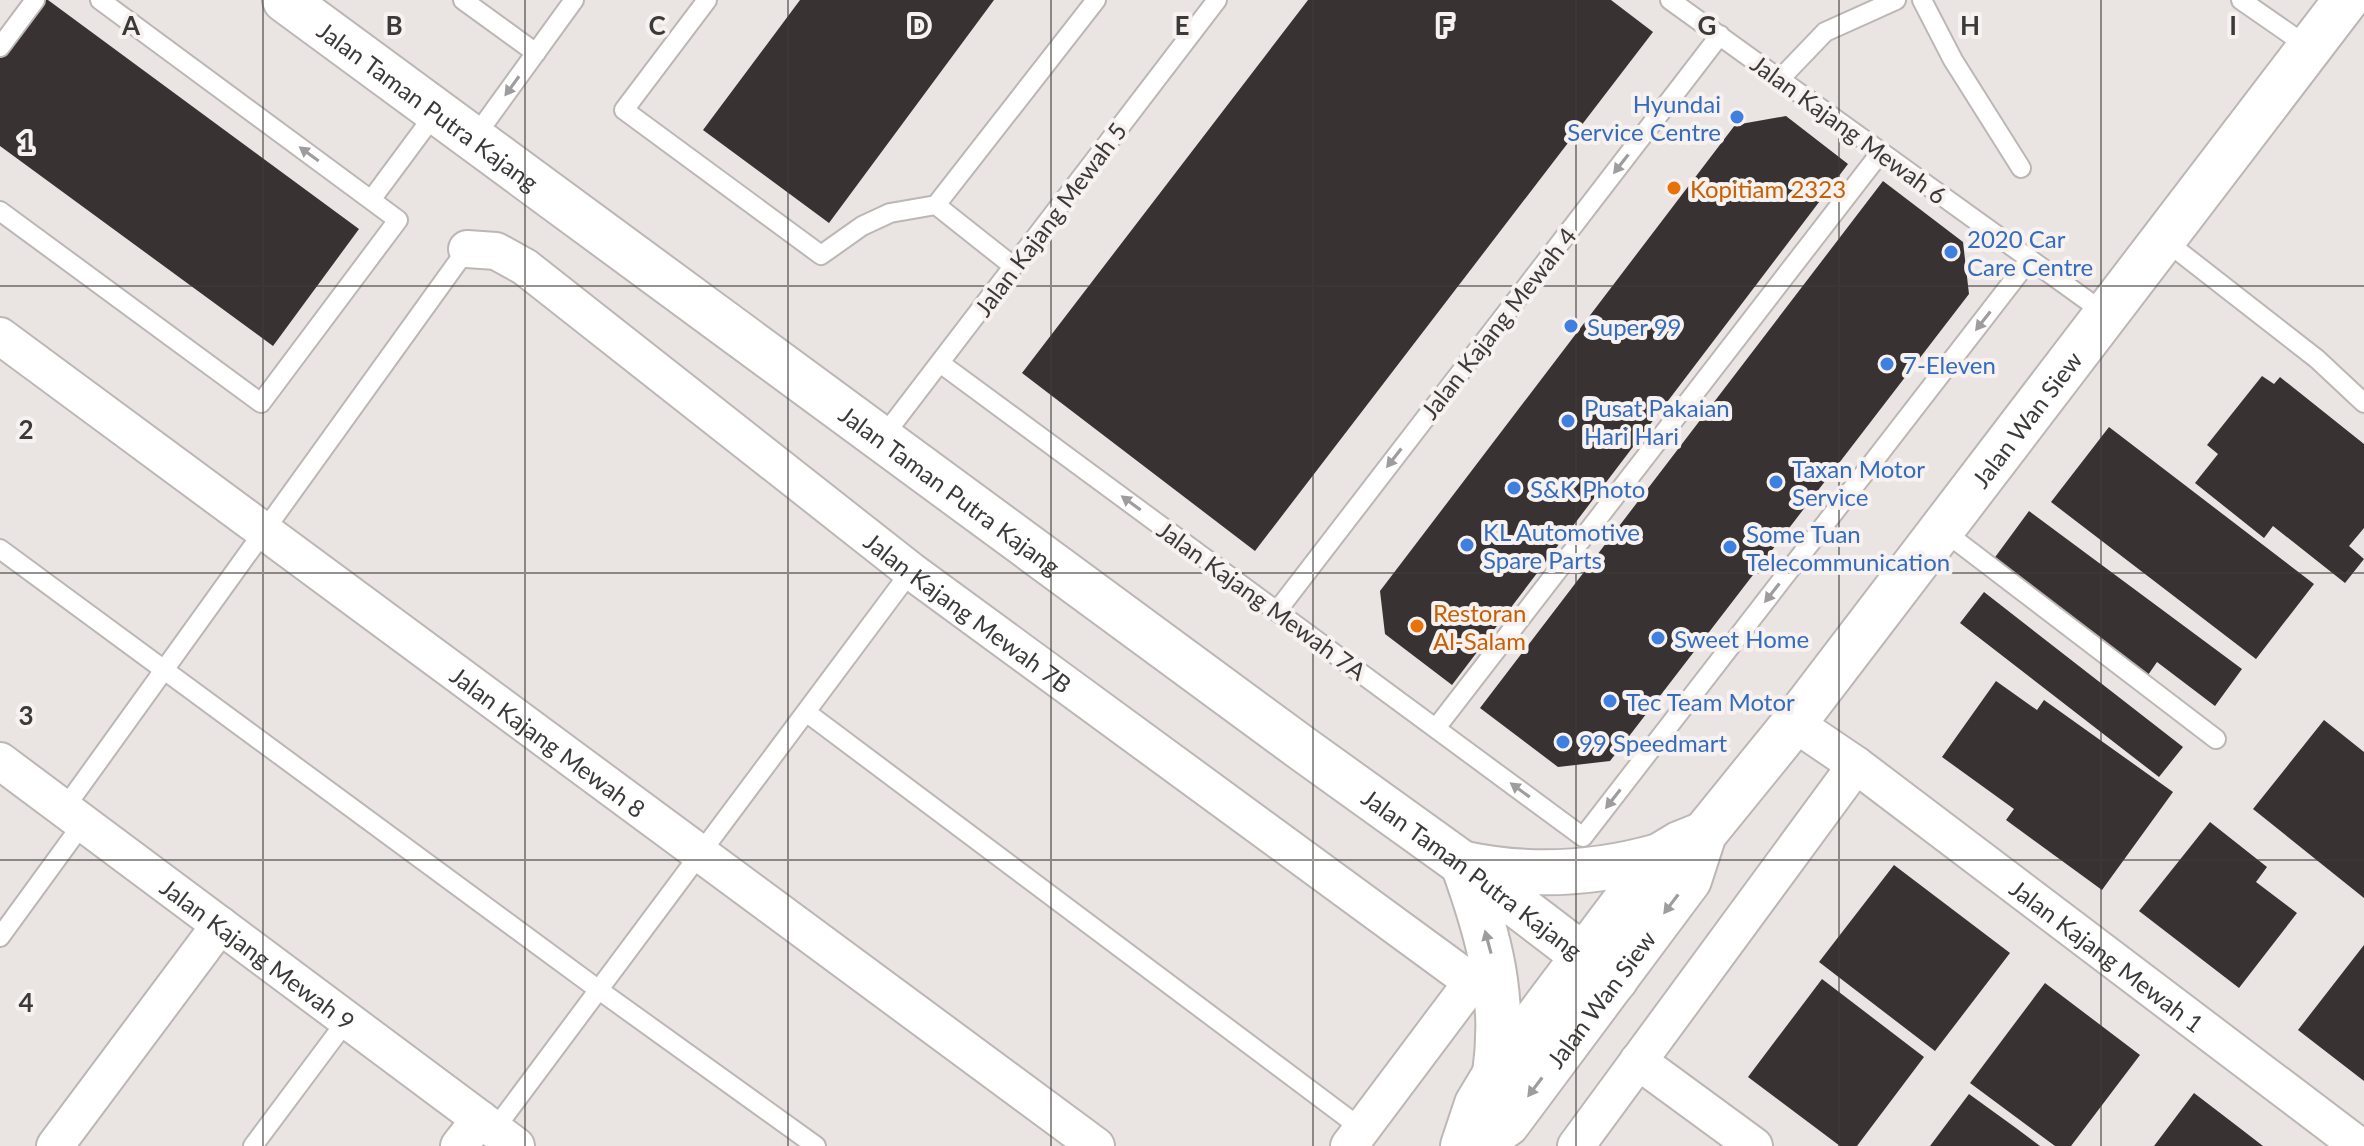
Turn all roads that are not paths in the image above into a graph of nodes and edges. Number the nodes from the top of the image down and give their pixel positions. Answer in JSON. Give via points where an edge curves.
{"nodes":[{"id":1,"x":35,"y":0,"type":"edge"},
{"id":2,"x":100,"y":0,"type":"edge"},
{"id":3,"x":285,"y":0,"type":"edge"},
{"id":4,"x":463,"y":0,"type":"edge"},
{"id":5,"x":574,"y":0,"type":"edge"},
{"id":6,"x":707,"y":0,"type":"edge"},
{"id":7,"x":1096,"y":0,"type":"edge"},
{"id":8,"x":1217,"y":0,"type":"edge"},
{"id":9,"x":1670,"y":0,"type":"edge"},
{"id":10,"x":1896,"y":0,"type":"edge"},
{"id":11,"x":1922,"y":0,"type":"edge"},
{"id":12,"x":2241,"y":0,"type":"edge"},
{"id":13,"x":2346,"y":0,"type":"edge"},
{"id":14,"x":1720,"y":35,"type":"junction"},
{"id":15,"x":0,"y":47,"type":"edge"},
{"id":16,"x":2310,"y":48,"type":"junction"},
{"id":17,"x":536,"y":53,"type":"junction"},
{"id":18,"x":1780,"y":79,"type":"junction"},
{"id":19,"x":438,"y":110,"type":"junction"},
{"id":20,"x":474,"y":138,"type":"junction"},
{"id":21,"x":1881,"y":152,"type":"junction"},
{"id":22,"x":2021,"y":168,"type":"dead end"},
{"id":23,"x":371,"y":200,"type":"junction"},
{"id":24,"x":936,"y":205,"type":"junction"},
{"id":25,"x":0,"y":211,"type":"edge"},
{"id":26,"x":2163,"y":239,"type":"junction"},
{"id":27,"x":467,"y":249,"type":"joint"},
{"id":28,"x":2030,"y":259,"type":"junction"},
{"id":29,"x":1013,"y":266,"type":"junction"},
{"id":30,"x":2106,"y":314,"type":"junction"},
{"id":31,"x":0,"y":336,"type":"edge"},
{"id":32,"x":940,"y":363,"type":"junction"},
{"id":33,"x":2364,"y":403,"type":"edge"},
{"id":34,"x":882,"y":438,"type":"junction"},
{"id":35,"x":1941,"y":529,"type":"junction"},
{"id":36,"x":264,"y":530,"type":"junction"},
{"id":37,"x":0,"y":549,"type":"edge"},
{"id":38,"x":911,"y":571,"type":"junction"},
{"id":39,"x":1277,"y":611,"type":"junction"},
{"id":40,"x":164,"y":670,"type":"junction"},
{"id":41,"x":806,"y":712,"type":"junction"},
{"id":42,"x":1794,"y":723,"type":"junction"},
{"id":43,"x":1436,"y":728,"type":"junction"},
{"id":44,"x":2216,"y":739,"type":"dead end"},
{"id":45,"x":0,"y":761,"type":"edge"},
{"id":46,"x":1856,"y":765,"type":"junction"},
{"id":47,"x":73,"y":816,"type":"junction"},
{"id":48,"x":1704,"y":834,"type":"junction"},
{"id":49,"x":699,"y":855,"type":"junction"},
{"id":50,"x":1659,"y":856,"type":"junction"},
{"id":51,"x":1463,"y":864,"type":"junction"},
{"id":52,"x":220,"y":925,"type":"junction"},
{"id":53,"x":0,"y":937,"type":"edge"},
{"id":54,"x":1600,"y":968,"type":"junction"},
{"id":55,"x":599,"y":990,"type":"junction"},
{"id":56,"x":347,"y":1020,"type":"junction"},
{"id":57,"x":1638,"y":1061,"type":"junction"},
{"id":58,"x":1495,"y":1074,"type":"junction"},
{"id":59,"x":487,"y":1135,"type":"edge"},
{"id":60,"x":1355,"y":1137,"type":"edge"},
{"id":61,"x":55,"y":1146,"type":"edge"},
{"id":62,"x":253,"y":1146,"type":"edge"},
{"id":63,"x":816,"y":1146,"type":"edge"},
{"id":64,"x":1096,"y":1146,"type":"edge"},
{"id":65,"x":1463,"y":1146,"type":"edge"},
{"id":66,"x":1474,"y":1146,"type":"edge"},
{"id":67,"x":1576,"y":1146,"type":"edge"},
{"id":68,"x":1754,"y":1146,"type":"edge"},
{"id":69,"x":2359,"y":1146,"type":"edge"}],
"edges":[{"from":1,"to":15,"type":"lane"},
{"from":23,"to":2,"type":"lane","one_way":true},
{"from":3,"to":19,"type":"street","name":"Jalan Taman Putra Kajang"},
{"from":4,"to":17,"type":"lane"},
{"from":5,"to":17,"type":"lane"},
{"from":6,"to":24,"type":"lane","via":[[624,110],[821,255],[890,213]]},
{"from":7,"to":24,"type":"lane"},
{"from":8,"to":29,"type":"lane","name":"Jalan Kajang Mewah 5"},
{"from":9,"to":14,"type":"lane","name":"Jalan Kajang Mewah 6"},
{"from":10,"to":18,"type":"lane","via":[[1825,32]]},
{"from":11,"to":22,"type":"lane"},
{"from":12,"to":16,"type":"lane"},
{"from":13,"to":16,"type":"street","name":"Jalan Wan Siew"},
{"from":14,"to":18,"type":"lane","name":"Jalan Kajang Mewah 6"},
{"from":14,"to":39,"type":"lane","name":"Jalan Kajang Mewah 4","one_way":true},
{"from":16,"to":26,"type":"street","name":"Jalan Wan Siew"},
{"from":17,"to":20,"type":"lane","one_way":true},
{"from":18,"to":21,"type":"lane","name":"Jalan Kajang Mewah 6"},
{"from":19,"to":20,"type":"street","name":"Jalan Taman Putra Kajang"},
{"from":19,"to":23,"type":"lane"},
{"from":20,"to":34,"type":"street","name":"Jalan Taman Putra Kajang"},
{"from":21,"to":28,"type":"lane","name":"Jalan Kajang Mewah 6"},
{"from":21,"to":43,"type":"lane"},
{"from":23,"to":25,"type":"lane","via":[[398,220],[261,403]]},
{"from":24,"to":29,"type":"lane"},
{"from":26,"to":30,"type":"street","name":"Jalan Wan Siew"},
{"from":26,"to":33,"type":"lane","via":[[2317,359]]},
{"from":27,"to":36,"type":"lane"},
{"from":27,"to":38,"type":"street","name":"Jalan Kajang Mewah 7B","via":[[496,251],[525,267]]},
{"from":28,"to":30,"type":"lane","name":"Jalan Kajang Mewah 6"},
{"from":28,"to":43,"type":"lane","name":"Jalan Kajang Mewah 7A","one_way":true,"via":[[1583,837]]},
{"from":29,"to":32,"type":"lane","name":"Jalan Kajang Mewah 5"},
{"from":30,"to":35,"type":"street","name":"Jalan Wan Siew"},
{"from":31,"to":36,"type":"street","name":"Jalan Kajang Mewah 8"},
{"from":32,"to":34,"type":"lane","name":"Jalan Kajang Mewah 5"},
{"from":39,"to":32,"type":"lane","name":"Jalan Kajang Mewah 7A","one_way":true},
{"from":34,"to":51,"type":"street","name":"Jalan Taman Putra Kajang"},
{"from":35,"to":42,"type":"street","name":"Jalan Wan Siew"},
{"from":35,"to":44,"type":"lane"},
{"from":36,"to":40,"type":"lane"},
{"from":36,"to":49,"type":"street","name":"Jalan Kajang Mewah 8"},
{"from":37,"to":40,"type":"lane"},
{"from":38,"to":41,"type":"lane"},
{"from":38,"to":60,"type":"street","name":"Jalan Kajang Mewah 7B","via":[[1472,982]]},
{"from":39,"to":43,"type":"lane","name":"Jalan Kajang Mewah 7A"},
{"from":40,"to":47,"type":"lane"},
{"from":40,"to":55,"type":"lane"},
{"from":41,"to":49,"type":"lane"},
{"from":41,"to":60,"type":"lane"},
{"from":42,"to":46,"type":"street","name":"Jalan Kajang Mewah 1"},
{"from":42,"to":48,"type":"street","name":"Jalan Wan Siew"},
{"from":45,"to":47,"type":"street","name":"Jalan Kajang Mewah 9"},
{"from":46,"to":57,"type":"street"},
{"from":46,"to":69,"type":"street","name":"Jalan Kajang Mewah 1"},
{"from":47,"to":52,"type":"street","name":"Jalan Kajang Mewah 9"},
{"from":47,"to":53,"type":"lane"},
{"from":48,"to":50,"type":"street","name":"Jalan Wan Siew"},
{"from":48,"to":54,"type":"street","name":"Jalan Wan Siew","one_way":true,"via":[[1689,880]]},
{"from":49,"to":55,"type":"lane"},
{"from":49,"to":64,"type":"street","name":"Jalan Kajang Mewah 8"},
{"from":50,"to":51,"type":"street","via":[[1620,867],[1553,873]]},
{"from":50,"to":54,"type":"street","name":"Jalan Wan Siew"},
{"from":51,"to":54,"type":"street","name":"Jalan Taman Putra Kajang"},
{"from":58,"to":51,"type":"street","one_way":true,"via":[[1498,994]]},
{"from":52,"to":56,"type":"street","name":"Jalan Kajang Mewah 9"},
{"from":52,"to":61,"type":"street"},
{"from":54,"to":58,"type":"street","name":"Jalan Wan Siew"},
{"from":54,"to":66,"type":"street","name":"Jalan Wan Siew","one_way":true,"via":[[1507,1124]]},
{"from":55,"to":59,"type":"lane"},
{"from":55,"to":63,"type":"lane"},
{"from":56,"to":59,"type":"street","name":"Jalan Kajang Mewah 9"},
{"from":56,"to":62,"type":"lane"},
{"from":57,"to":67,"type":"street"},
{"from":57,"to":68,"type":"street"},
{"from":58,"to":65,"type":"street","name":"Jalan Wan Siew","via":[[1477,1104]]}]}
